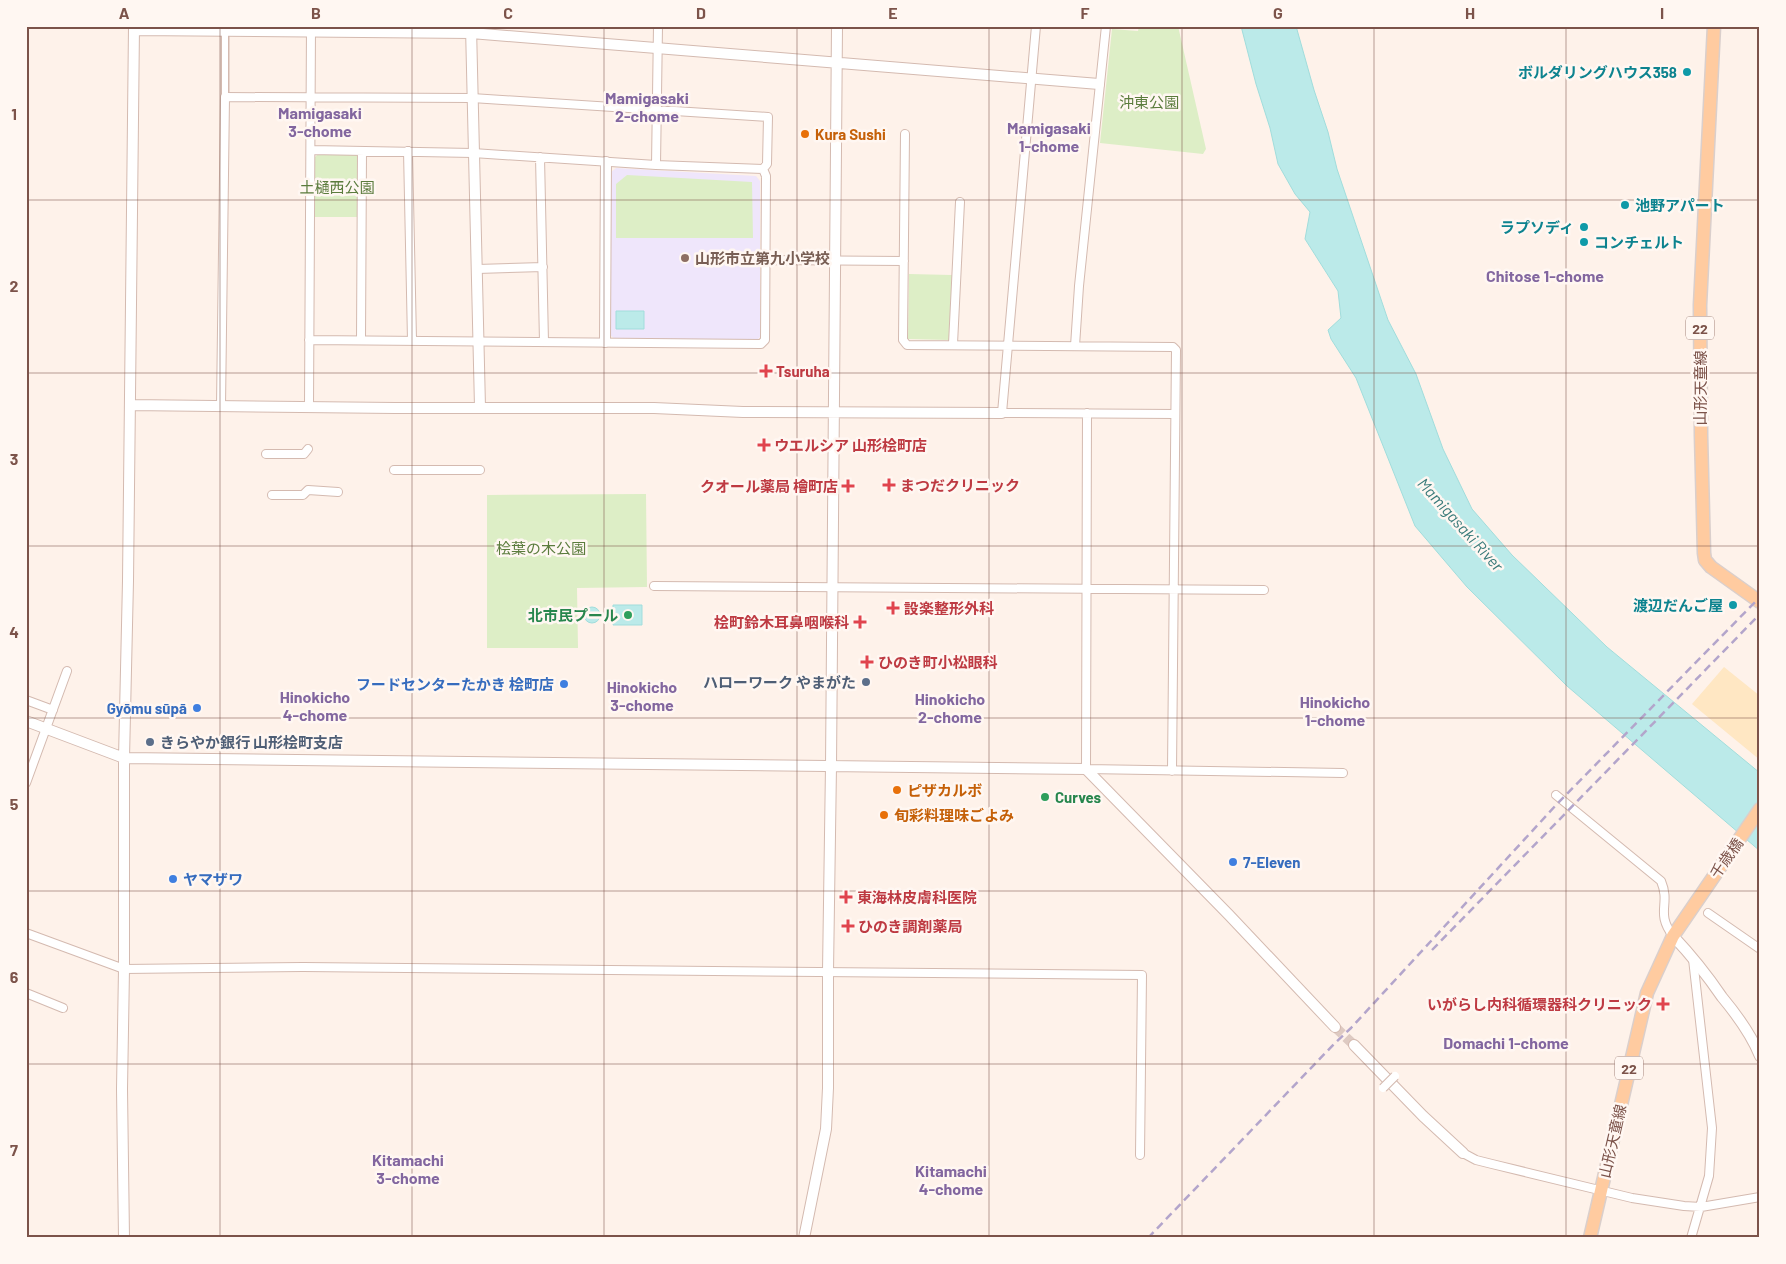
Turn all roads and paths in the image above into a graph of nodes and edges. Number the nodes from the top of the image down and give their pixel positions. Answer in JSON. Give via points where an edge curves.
{"nodes":[{"id":1,"x":658,"y":26,"type":"edge"},
{"id":2,"x":837,"y":26,"type":"edge"},
{"id":3,"x":1036,"y":26,"type":"edge"},
{"id":4,"x":1106,"y":26,"type":"edge"},
{"id":5,"x":1714,"y":26,"type":"edge"},
{"id":6,"x":134,"y":28,"type":"edge"},
{"id":7,"x":225,"y":28,"type":"edge"},
{"id":8,"x":311,"y":29,"type":"edge"},
{"id":9,"x":399,"y":29,"type":"edge"},
{"id":10,"x":471,"y":29,"type":"edge"},
{"id":11,"x":658,"y":48,"type":"junction"},
{"id":12,"x":837,"y":63,"type":"junction"},
{"id":13,"x":1030,"y":78,"type":"junction"},
{"id":14,"x":1100,"y":84,"type":"junction"},
{"id":15,"x":225,"y":97,"type":"junction"},
{"id":16,"x":312,"y":97,"type":"junction"},
{"id":17,"x":472,"y":98,"type":"junction"},
{"id":18,"x":656,"y":110,"type":"junction"},
{"id":19,"x":905,"y":134,"type":"dead end"},
{"id":20,"x":311,"y":150,"type":"junction"},
{"id":21,"x":362,"y":151,"type":"junction"},
{"id":22,"x":408,"y":151,"type":"junction"},
{"id":23,"x":473,"y":153,"type":"junction"},
{"id":24,"x":540,"y":157,"type":"junction"},
{"id":25,"x":606,"y":162,"type":"junction"},
{"id":26,"x":656,"y":165,"type":"junction"},
{"id":27,"x":762,"y":169,"type":"junction"},
{"id":28,"x":960,"y":202,"type":"dead end"},
{"id":29,"x":766,"y":260,"type":"junction"},
{"id":30,"x":835,"y":260,"type":"junction"},
{"id":31,"x":904,"y":261,"type":"junction"},
{"id":32,"x":542,"y":267,"type":"junction"},
{"id":33,"x":477,"y":269,"type":"junction"},
{"id":34,"x":309,"y":340,"type":"junction"},
{"id":35,"x":361,"y":340,"type":"junction"},
{"id":36,"x":412,"y":340,"type":"junction"},
{"id":37,"x":479,"y":341,"type":"junction"},
{"id":38,"x":544,"y":342,"type":"junction"},
{"id":39,"x":605,"y":342,"type":"junction"},
{"id":40,"x":953,"y":344,"type":"junction"},
{"id":41,"x":1008,"y":345,"type":"junction"},
{"id":42,"x":1075,"y":346,"type":"junction"},
{"id":43,"x":130,"y":405,"type":"junction"},
{"id":44,"x":221,"y":406,"type":"junction"},
{"id":45,"x":309,"y":407,"type":"junction"},
{"id":46,"x":480,"y":408,"type":"junction"},
{"id":47,"x":834,"y":412,"type":"junction"},
{"id":48,"x":1002,"y":413,"type":"junction"},
{"id":49,"x":1087,"y":413,"type":"junction"},
{"id":50,"x":1175,"y":414,"type":"junction"},
{"id":51,"x":308,"y":449,"type":"dead end"},
{"id":52,"x":266,"y":454,"type":"dead end"},
{"id":53,"x":394,"y":470,"type":"dead end"},
{"id":54,"x":480,"y":470,"type":"dead end"},
{"id":55,"x":338,"y":492,"type":"dead end"},
{"id":56,"x":272,"y":495,"type":"dead end"},
{"id":57,"x":654,"y":586,"type":"dead end"},
{"id":58,"x":833,"y":587,"type":"junction"},
{"id":59,"x":1087,"y":588,"type":"junction"},
{"id":60,"x":1174,"y":589,"type":"junction"},
{"id":61,"x":1264,"y":590,"type":"dead end"},
{"id":62,"x":1760,"y":602,"type":"edge"},
{"id":63,"x":67,"y":671,"type":"dead end"},
{"id":64,"x":26,"y":700,"type":"edge"},
{"id":65,"x":53,"y":710,"type":"junction"},
{"id":66,"x":26,"y":721,"type":"edge"},
{"id":67,"x":46,"y":729,"type":"junction"},
{"id":68,"x":124,"y":758,"type":"junction"},
{"id":69,"x":832,"y":766,"type":"junction"},
{"id":70,"x":1086,"y":768,"type":"junction"},
{"id":71,"x":1172,"y":771,"type":"junction"},
{"id":72,"x":1343,"y":773,"type":"dead end"},
{"id":73,"x":26,"y":783,"type":"edge"},
{"id":74,"x":1556,"y":795,"type":"dead end"},
{"id":75,"x":1760,"y":809,"type":"edge"},
{"id":76,"x":1692,"y":907,"type":"joint"},
{"id":77,"x":1708,"y":913,"type":"dead end"},
{"id":78,"x":26,"y":933,"type":"edge"},
{"id":79,"x":1673,"y":936,"type":"junction"},
{"id":80,"x":1760,"y":949,"type":"edge"},
{"id":81,"x":1692,"y":956,"type":"junction"},
{"id":82,"x":124,"y":969,"type":"junction"},
{"id":83,"x":828,"y":971,"type":"junction"},
{"id":84,"x":26,"y":993,"type":"edge"},
{"id":85,"x":63,"y":1008,"type":"dead end"},
{"id":86,"x":1336,"y":1028,"type":"tunnel mouth"},
{"id":87,"x":1354,"y":1045,"type":"tunnel mouth"},
{"id":88,"x":1760,"y":1056,"type":"edge"},
{"id":89,"x":1395,"y":1076,"type":"dead end"},
{"id":90,"x":1383,"y":1088,"type":"dead end"},
{"id":91,"x":1463,"y":1153,"type":"joint"},
{"id":92,"x":1140,"y":1155,"type":"dead end"},
{"id":93,"x":1600,"y":1191,"type":"junction"},
{"id":94,"x":1760,"y":1197,"type":"edge"},
{"id":95,"x":1701,"y":1207,"type":"junction"},
{"id":96,"x":124,"y":1238,"type":"edge"},
{"id":97,"x":804,"y":1238,"type":"edge"},
{"id":98,"x":1590,"y":1238,"type":"edge"},
{"id":99,"x":1691,"y":1238,"type":"edge"}],
"edges":[{"from":1,"to":11,"type":"street"},
{"from":2,"to":12,"type":"street"},
{"from":3,"to":13,"type":"street"},
{"from":4,"to":14,"type":"street"},
{"from":5,"to":62,"type":"main road","name":"山形天童線","number":"22","via":[[1700,305],[1704,552],[1705,560],[1711,566]]},
{"from":6,"to":7,"type":"street"},
{"from":6,"to":43,"type":"street"},
{"from":7,"to":8,"type":"street"},
{"from":7,"to":15,"type":"street"},
{"from":8,"to":9,"type":"street"},
{"from":8,"to":16,"type":"street"},
{"from":9,"to":10,"type":"street"},
{"from":10,"to":11,"type":"street"},
{"from":10,"to":17,"type":"street"},
{"from":11,"to":12,"type":"street"},
{"from":11,"to":18,"type":"street"},
{"from":12,"to":13,"type":"street"},
{"from":12,"to":30,"type":"street"},
{"from":13,"to":14,"type":"street"},
{"from":13,"to":41,"type":"street"},
{"from":14,"to":42,"type":"street"},
{"from":15,"to":16,"type":"street"},
{"from":15,"to":44,"type":"street"},
{"from":16,"to":17,"type":"street"},
{"from":16,"to":20,"type":"street"},
{"from":17,"to":18,"type":"street"},
{"from":17,"to":23,"type":"street"},
{"from":18,"to":26,"type":"street"},
{"from":18,"to":27,"type":"street","via":[[768,117],[767,164]]},
{"from":19,"to":31,"type":"street"},
{"from":20,"to":21,"type":"street"},
{"from":20,"to":34,"type":"street"},
{"from":21,"to":22,"type":"street"},
{"from":21,"to":35,"type":"street"},
{"from":22,"to":23,"type":"street"},
{"from":22,"to":36,"type":"street"},
{"from":23,"to":24,"type":"street"},
{"from":23,"to":33,"type":"street"},
{"from":24,"to":25,"type":"street"},
{"from":24,"to":32,"type":"street"},
{"from":25,"to":26,"type":"street"},
{"from":25,"to":39,"type":"street"},
{"from":26,"to":27,"type":"street"},
{"from":27,"to":29,"type":"street","via":[[766,176]]},
{"from":28,"to":40,"type":"street"},
{"from":29,"to":30,"type":"street"},
{"from":29,"to":39,"type":"street","via":[[765,340],[762,344]]},
{"from":30,"to":31,"type":"street"},
{"from":30,"to":47,"type":"street"},
{"from":31,"to":40,"type":"street","via":[[903,340],[907,344]]},
{"from":32,"to":33,"type":"street"},
{"from":32,"to":38,"type":"street"},
{"from":33,"to":37,"type":"street"},
{"from":34,"to":35,"type":"street"},
{"from":34,"to":45,"type":"street"},
{"from":35,"to":36,"type":"street"},
{"from":36,"to":37,"type":"street"},
{"from":37,"to":38,"type":"street"},
{"from":37,"to":46,"type":"street"},
{"from":38,"to":39,"type":"street"},
{"from":40,"to":41,"type":"street"},
{"from":41,"to":42,"type":"street"},
{"from":41,"to":48,"type":"street"},
{"from":42,"to":50,"type":"street","via":[[1173,347],[1176,350]]},
{"from":43,"to":44,"type":"street"},
{"from":43,"to":68,"type":"street"},
{"from":44,"to":45,"type":"street"},
{"from":45,"to":46,"type":"street"},
{"from":46,"to":47,"type":"street"},
{"from":47,"to":48,"type":"street"},
{"from":47,"to":58,"type":"street"},
{"from":48,"to":49,"type":"street"},
{"from":49,"to":50,"type":"street"},
{"from":49,"to":59,"type":"street"},
{"from":50,"to":60,"type":"street"},
{"from":51,"to":52,"type":"street","via":[[304,454]]},
{"from":53,"to":54,"type":"street"},
{"from":55,"to":56,"type":"street","via":[[308,490],[303,494]]},
{"from":57,"to":58,"type":"street"},
{"from":58,"to":59,"type":"street"},
{"from":58,"to":69,"type":"street"},
{"from":59,"to":60,"type":"street"},
{"from":59,"to":70,"type":"street"},
{"from":60,"to":61,"type":"street"},
{"from":60,"to":71,"type":"street"},
{"from":63,"to":65,"type":"street"},
{"from":64,"to":65,"type":"street"},
{"from":65,"to":67,"type":"street"},
{"from":66,"to":67,"type":"street"},
{"from":67,"to":68,"type":"street"},
{"from":67,"to":73,"type":"street"},
{"from":68,"to":69,"type":"street"},
{"from":68,"to":82,"type":"street"},
{"from":69,"to":70,"type":"street"},
{"from":69,"to":83,"type":"street"},
{"from":70,"to":71,"type":"street"},
{"from":70,"to":86,"type":"street"},
{"from":71,"to":72,"type":"street"},
{"from":74,"to":79,"type":"street","via":[[1661,881],[1665,890],[1662,916]]},
{"from":75,"to":76,"type":"main road","name":"千歳橋","number":"22"},
{"from":76,"to":79,"type":"main road","name":"山形天童線","number":"22"},
{"from":77,"to":80,"type":"street"},
{"from":78,"to":82,"type":"street"},
{"from":79,"to":81,"type":"street"},
{"from":79,"to":93,"type":"main road","name":"山形天童線","number":"22","via":[[1647,993]]},
{"from":81,"to":88,"type":"street","via":[[1744,1025]]},
{"from":81,"to":95,"type":"street","via":[[1712,1128],[1709,1176]]},
{"from":82,"to":83,"type":"street"},
{"from":82,"to":96,"type":"street"},
{"from":83,"to":92,"type":"street","via":[[1142,975]]},
{"from":83,"to":97,"type":"street","via":[[826,1129]]},
{"from":84,"to":85,"type":"street"},
{"from":87,"to":91,"type":"street","via":[[1422,1116]]},
{"from":89,"to":90,"type":"street","bridge":true},
{"from":91,"to":93,"type":"street","via":[[1476,1160]]},
{"from":93,"to":95,"type":"street"},
{"from":93,"to":98,"type":"main road","name":"山形天童線","number":"22"},
{"from":94,"to":95,"type":"street"},
{"from":95,"to":99,"type":"street"}]}
